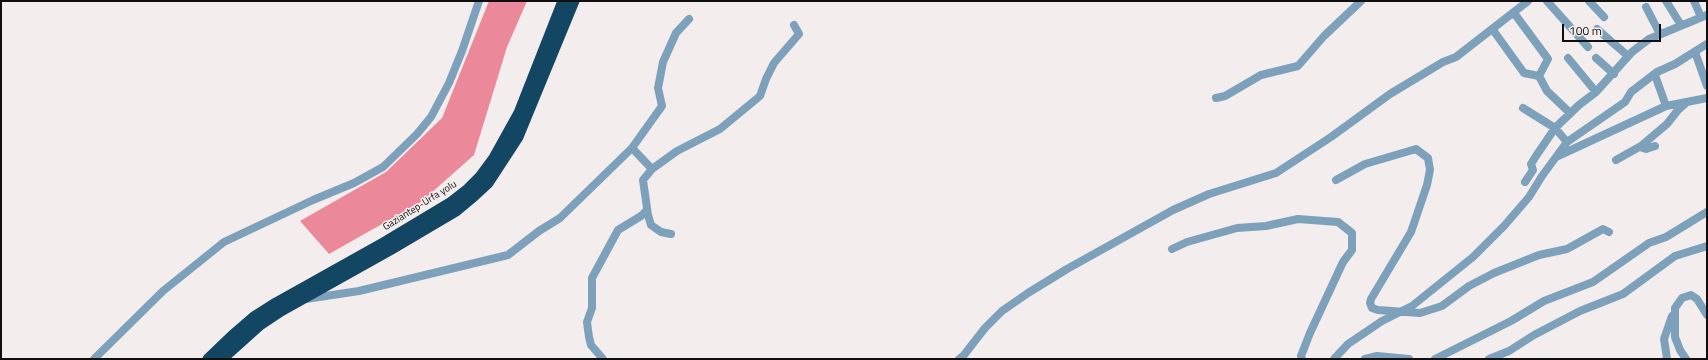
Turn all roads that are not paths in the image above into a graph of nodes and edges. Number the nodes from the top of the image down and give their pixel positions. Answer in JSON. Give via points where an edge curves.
{"nodes":[{"id":1,"x":479,"y":1,"type":"edge"},
{"id":2,"x":563,"y":1,"type":"edge"},
{"id":3,"x":574,"y":1,"type":"edge"},
{"id":4,"x":1361,"y":1,"type":"edge"},
{"id":5,"x":1528,"y":1,"type":"edge"},
{"id":6,"x":1547,"y":1,"type":"edge"},
{"id":7,"x":1589,"y":1,"type":"edge"},
{"id":8,"x":1666,"y":1,"type":"edge"},
{"id":9,"x":1694,"y":1,"type":"edge"},
{"id":10,"x":1646,"y":7,"type":"dead end"},
{"id":11,"x":1514,"y":13,"type":"junction"},
{"id":12,"x":1704,"y":16,"type":"edge"},
{"id":13,"x":1604,"y":17,"type":"dead end"},
{"id":14,"x":688,"y":19,"type":"dead end"},
{"id":15,"x":1681,"y":24,"type":"junction"},
{"id":16,"x":794,"y":25,"type":"dead end"},
{"id":17,"x":1597,"y":29,"type":"dead end"},
{"id":18,"x":1493,"y":30,"type":"junction"},
{"id":19,"x":1660,"y":34,"type":"junction"},
{"id":20,"x":1707,"y":44,"type":"edge"},
{"id":21,"x":1588,"y":47,"type":"dead end"},
{"id":22,"x":1695,"y":52,"type":"junction"},
{"id":23,"x":1628,"y":56,"type":"junction"},
{"id":24,"x":1568,"y":58,"type":"dead end"},
{"id":25,"x":1596,"y":58,"type":"dead end"},
{"id":26,"x":1614,"y":74,"type":"junction"},
{"id":27,"x":1655,"y":75,"type":"junction"},
{"id":28,"x":1539,"y":76,"type":"junction"},
{"id":29,"x":1707,"y":86,"type":"edge"},
{"id":30,"x":1596,"y":92,"type":"junction"},
{"id":31,"x":1216,"y":98,"type":"dead end"},
{"id":32,"x":1707,"y":98,"type":"edge"},
{"id":33,"x":1688,"y":101,"type":"junction"},
{"id":34,"x":1666,"y":106,"type":"junction"},
{"id":35,"x":1523,"y":108,"type":"dead end"},
{"id":36,"x":1570,"y":113,"type":"junction"},
{"id":37,"x":1555,"y":128,"type":"junction"},
{"id":38,"x":1567,"y":142,"type":"junction"},
{"id":39,"x":1656,"y":146,"type":"dead end"},
{"id":40,"x":1640,"y":147,"type":"junction"},
{"id":41,"x":632,"y":148,"type":"junction"},
{"id":42,"x":1558,"y":156,"type":"junction"},
{"id":43,"x":1616,"y":160,"type":"dead end"},
{"id":44,"x":652,"y":169,"type":"junction"},
{"id":45,"x":1336,"y":180,"type":"dead end"},
{"id":46,"x":1525,"y":182,"type":"dead end"},
{"id":47,"x":647,"y":210,"type":"junction"},
{"id":48,"x":1707,"y":212,"type":"edge"},
{"id":49,"x":1609,"y":232,"type":"dead end"},
{"id":50,"x":671,"y":234,"type":"dead end"},
{"id":51,"x":1707,"y":246,"type":"edge"},
{"id":52,"x":1172,"y":249,"type":"dead end"},
{"id":53,"x":302,"y":300,"type":"junction"},
{"id":54,"x":1675,"y":308,"type":"junction"},
{"id":55,"x":1404,"y":310,"type":"junction"},
{"id":56,"x":1707,"y":315,"type":"edge"},
{"id":57,"x":94,"y":359,"type":"edge"},
{"id":58,"x":208,"y":359,"type":"edge"},
{"id":59,"x":222,"y":359,"type":"edge"},
{"id":60,"x":603,"y":359,"type":"edge"},
{"id":61,"x":959,"y":359,"type":"edge"},
{"id":62,"x":1302,"y":359,"type":"edge"},
{"id":63,"x":1334,"y":359,"type":"edge"},
{"id":64,"x":1365,"y":359,"type":"edge"},
{"id":65,"x":1408,"y":359,"type":"edge"},
{"id":66,"x":1435,"y":359,"type":"edge"},
{"id":67,"x":1489,"y":359,"type":"edge"},
{"id":68,"x":1667,"y":359,"type":"edge"},
{"id":69,"x":1686,"y":359,"type":"edge"}],
"edges":[{"from":1,"to":57,"type":"street","via":[[449,83],[431,118],[383,167],[354,183],[224,242],[163,291]]},
{"from":2,"to":58,"type":"highway","name":"Gaziantep-Urfa yolu","via":[[509,132],[494,158],[476,181],[444,206],[385,242],[276,302],[254,317]]},
{"from":3,"to":53,"type":"highway","via":[[518,137],[488,183],[456,211]]},
{"from":4,"to":31,"type":"street","via":[[1324,36],[1298,66],[1261,75],[1225,96]]},
{"from":5,"to":11,"type":"street"},
{"from":6,"to":21,"type":"street"},
{"from":7,"to":13,"type":"street"},
{"from":8,"to":15,"type":"street"},
{"from":9,"to":12,"type":"street"},
{"from":10,"to":19,"type":"street"},
{"from":11,"to":18,"type":"street"},
{"from":11,"to":28,"type":"street","via":[[1548,59]]},
{"from":12,"to":15,"type":"street"},
{"from":14,"to":41,"type":"street","via":[[676,34],[663,62],[658,88],[662,106]]},
{"from":15,"to":19,"type":"street"},
{"from":16,"to":44,"type":"street","via":[[799,34],[774,63],[760,96],[720,128],[677,150]]},
{"from":17,"to":23,"type":"street"},
{"from":18,"to":28,"type":"street","via":[[1524,73]]},
{"from":18,"to":61,"type":"street","via":[[1456,57],[1390,94],[1331,137],[1276,172],[1209,194],[1173,210],[1067,269],[1002,311]]},
{"from":19,"to":23,"type":"street","via":[[1649,39]]},
{"from":20,"to":22,"type":"street"},
{"from":22,"to":27,"type":"street"},
{"from":22,"to":29,"type":"street"},
{"from":23,"to":26,"type":"street"},
{"from":24,"to":30,"type":"street"},
{"from":25,"to":26,"type":"street"},
{"from":26,"to":30,"type":"street"},
{"from":27,"to":34,"type":"street"},
{"from":27,"to":38,"type":"street","via":[[1631,92],[1625,102]]},
{"from":28,"to":36,"type":"street","via":[[1547,91]]},
{"from":30,"to":36,"type":"street"},
{"from":32,"to":33,"type":"street"},
{"from":33,"to":34,"type":"street"},
{"from":33,"to":40,"type":"street","via":[[1667,124]]},
{"from":34,"to":42,"type":"street"},
{"from":35,"to":37,"type":"street"},
{"from":36,"to":37,"type":"street"},
{"from":37,"to":38,"type":"street"},
{"from":37,"to":46,"type":"street","via":[[1531,164],[1533,170]]},
{"from":38,"to":42,"type":"street"},
{"from":39,"to":40,"type":"street","via":[[1646,149]]},
{"from":40,"to":43,"type":"street"},
{"from":41,"to":44,"type":"street"},
{"from":41,"to":53,"type":"street","via":[[560,218],[540,230],[508,256],[359,291]]},
{"from":42,"to":55,"type":"street","via":[[1529,198],[1504,226],[1443,283]]},
{"from":44,"to":47,"type":"street","via":[[643,180]]},
{"from":45,"to":55,"type":"street","via":[[1365,164],[1416,149],[1428,158],[1429,177],[1411,232],[1370,303],[1372,308],[1378,310]]},
{"from":47,"to":50,"type":"street","via":[[651,225],[661,232]]},
{"from":47,"to":60,"type":"street","via":[[618,230],[592,278],[592,308],[587,322],[589,337],[591,345]]},
{"from":48,"to":66,"type":"street","via":[[1666,237],[1648,243],[1593,282],[1544,301],[1511,321]]},
{"from":49,"to":55,"type":"street","via":[[1603,229],[1568,249],[1539,255],[1494,273],[1469,286],[1442,306],[1420,312]]},
{"from":51,"to":67,"type":"street","via":[[1675,256],[1623,294],[1580,311],[1509,351]]},
{"from":52,"to":62,"type":"street","via":[[1187,242],[1237,228],[1266,226],[1298,219],[1338,222],[1352,233],[1352,250],[1342,262],[1310,333]]},
{"from":53,"to":59,"type":"highway","via":[[260,325]]},
{"from":54,"to":56,"type":"street","via":[[1682,298],[1691,295],[1697,299]]},
{"from":54,"to":68,"type":"street","via":[[1664,339]]},
{"from":54,"to":69,"type":"street","via":[[1675,337]]},
{"from":55,"to":63,"type":"street","via":[[1348,344]]},
{"from":64,"to":65,"type":"street","via":[[1377,356]]}]}
